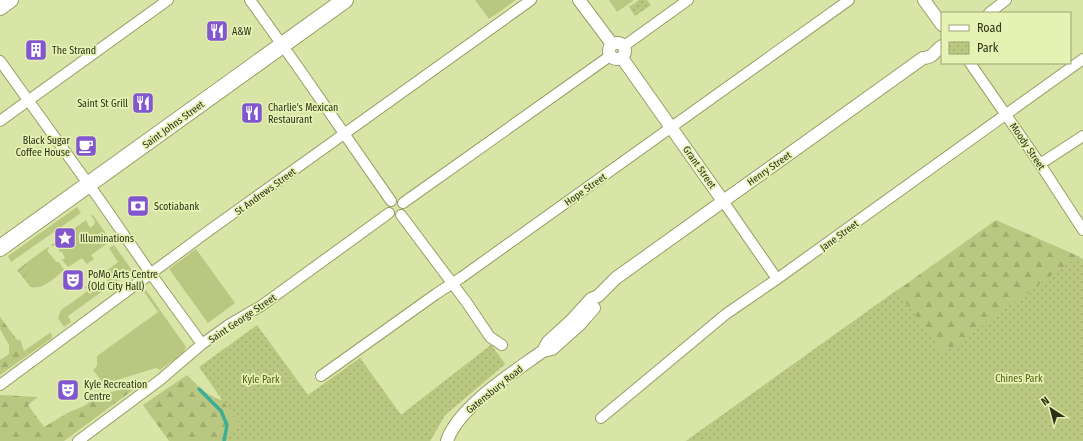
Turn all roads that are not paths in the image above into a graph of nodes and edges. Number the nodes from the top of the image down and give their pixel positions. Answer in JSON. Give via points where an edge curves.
{"nodes":[{"id":1,"x":11,"y":0,"type":"edge"},
{"id":2,"x":168,"y":0,"type":"edge"},
{"id":3,"x":250,"y":0,"type":"edge"},
{"id":4,"x":345,"y":0,"type":"edge"},
{"id":5,"x":531,"y":0,"type":"edge"},
{"id":6,"x":579,"y":0,"type":"edge"},
{"id":7,"x":688,"y":0,"type":"edge"},
{"id":8,"x":849,"y":0,"type":"edge"},
{"id":9,"x":924,"y":0,"type":"edge"},
{"id":10,"x":1006,"y":0,"type":"edge"},
{"id":11,"x":0,"y":8,"type":"edge"},
{"id":12,"x":989,"y":12,"type":"edge"},
{"id":13,"x":941,"y":24,"type":"edge"},
{"id":14,"x":283,"y":45,"type":"junction"},
{"id":15,"x":940,"y":47,"type":"edge"},
{"id":16,"x":617,"y":51,"type":"junction"},
{"id":17,"x":1083,"y":59,"type":"edge"},
{"id":18,"x":0,"y":61,"type":"edge"},
{"id":19,"x":971,"y":64,"type":"edge"},
{"id":20,"x":28,"y":100,"type":"junction"},
{"id":21,"x":1006,"y":114,"type":"junction"},
{"id":22,"x":0,"y":121,"type":"edge"},
{"id":23,"x":672,"y":127,"type":"junction"},
{"id":24,"x":344,"y":134,"type":"junction"},
{"id":25,"x":1083,"y":136,"type":"edge"},
{"id":26,"x":1040,"y":164,"type":"junction"},
{"id":27,"x":89,"y":185,"type":"junction"},
{"id":28,"x":391,"y":201,"type":"junction"},
{"id":29,"x":723,"y":201,"type":"junction"},
{"id":30,"x":403,"y":203,"type":"junction"},
{"id":31,"x":389,"y":213,"type":"junction"},
{"id":32,"x":401,"y":215,"type":"junction"},
{"id":33,"x":1083,"y":230,"type":"edge"},
{"id":34,"x":0,"y":248,"type":"edge"},
{"id":35,"x":151,"y":274,"type":"junction"},
{"id":36,"x":616,"y":278,"type":"joint"},
{"id":37,"x":777,"y":279,"type":"junction"},
{"id":38,"x":452,"y":283,"type":"junction"},
{"id":39,"x":202,"y":344,"type":"junction"},
{"id":40,"x":502,"y":345,"type":"dead end"},
{"id":41,"x":320,"y":376,"type":"dead end"},
{"id":42,"x":0,"y":385,"type":"edge"},
{"id":43,"x":601,"y":418,"type":"dead end"},
{"id":44,"x":448,"y":436,"type":"edge"},
{"id":45,"x":78,"y":441,"type":"edge"},
{"id":46,"x":438,"y":441,"type":"edge"}],
"edges":[{"from":1,"to":11,"type":"main road"},
{"from":2,"to":20,"type":"street"},
{"from":3,"to":14,"type":"street"},
{"from":4,"to":14,"type":"main road","name":"Saint Johns Street"},
{"from":5,"to":24,"type":"street","name":"St Andrews Street"},
{"from":6,"to":16,"type":"street","name":"Grant Street"},
{"from":7,"to":16,"type":"street"},
{"from":8,"to":23,"type":"street","name":"Hope Street"},
{"from":9,"to":13,"type":"street"},
{"from":10,"to":12,"type":"street"},
{"from":14,"to":24,"type":"street"},
{"from":14,"to":27,"type":"main road","name":"Saint Johns Street"},
{"from":15,"to":29,"type":"street","name":"Henry Street","via":[[932,49],[924,58]]},
{"from":16,"to":23,"type":"street","name":"Grant Street"},
{"from":16,"to":30,"type":"street"},
{"from":17,"to":21,"type":"street","name":"Jane Street"},
{"from":18,"to":20,"type":"street"},
{"from":19,"to":21,"type":"street","name":"Moody Street"},
{"from":20,"to":22,"type":"street"},
{"from":20,"to":27,"type":"street"},
{"from":21,"to":26,"type":"street","name":"Moody Street"},
{"from":21,"to":37,"type":"street","name":"Jane Street"},
{"from":23,"to":29,"type":"street","name":"Grant Street"},
{"from":23,"to":38,"type":"street","name":"Hope Street"},
{"from":24,"to":28,"type":"street"},
{"from":24,"to":35,"type":"street","name":"St Andrews Street"},
{"from":25,"to":26,"type":"street"},
{"from":26,"to":33,"type":"street","name":"Moody Street"},
{"from":27,"to":34,"type":"main road","name":"Saint Johns Street"},
{"from":27,"to":35,"type":"street"},
{"from":28,"to":30,"type":"street","via":[[399,199]]},
{"from":28,"to":31,"type":"street","via":[[387,205]]},
{"from":29,"to":36,"type":"street","name":"Henry Street"},
{"from":29,"to":37,"type":"street","name":"Grant Street"},
{"from":30,"to":32,"type":"street","via":[[405,208]]},
{"from":31,"to":32,"type":"street","via":[[393,217]]},
{"from":31,"to":39,"type":"street","name":"Saint George Street","via":[[261,306]]},
{"from":32,"to":38,"type":"street"},
{"from":35,"to":39,"type":"street"},
{"from":35,"to":42,"type":"street","name":"St Andrews Street"},
{"from":36,"to":44,"type":"street","name":"Gatensbury Road","via":[[598,296],[597,304],[580,324],[552,349],[542,351],[488,392],[464,414]]},
{"from":37,"to":43,"type":"street","name":"Jane Street","via":[[726,314]]},
{"from":38,"to":40,"type":"street","via":[[490,338]]},
{"from":38,"to":41,"type":"street","name":"Hope Street"},
{"from":39,"to":45,"type":"street","name":"Saint George Street","via":[[160,380]]},
{"from":44,"to":46,"type":"street","name":"Gatensbury Road","via":[[441,437]]}]}
